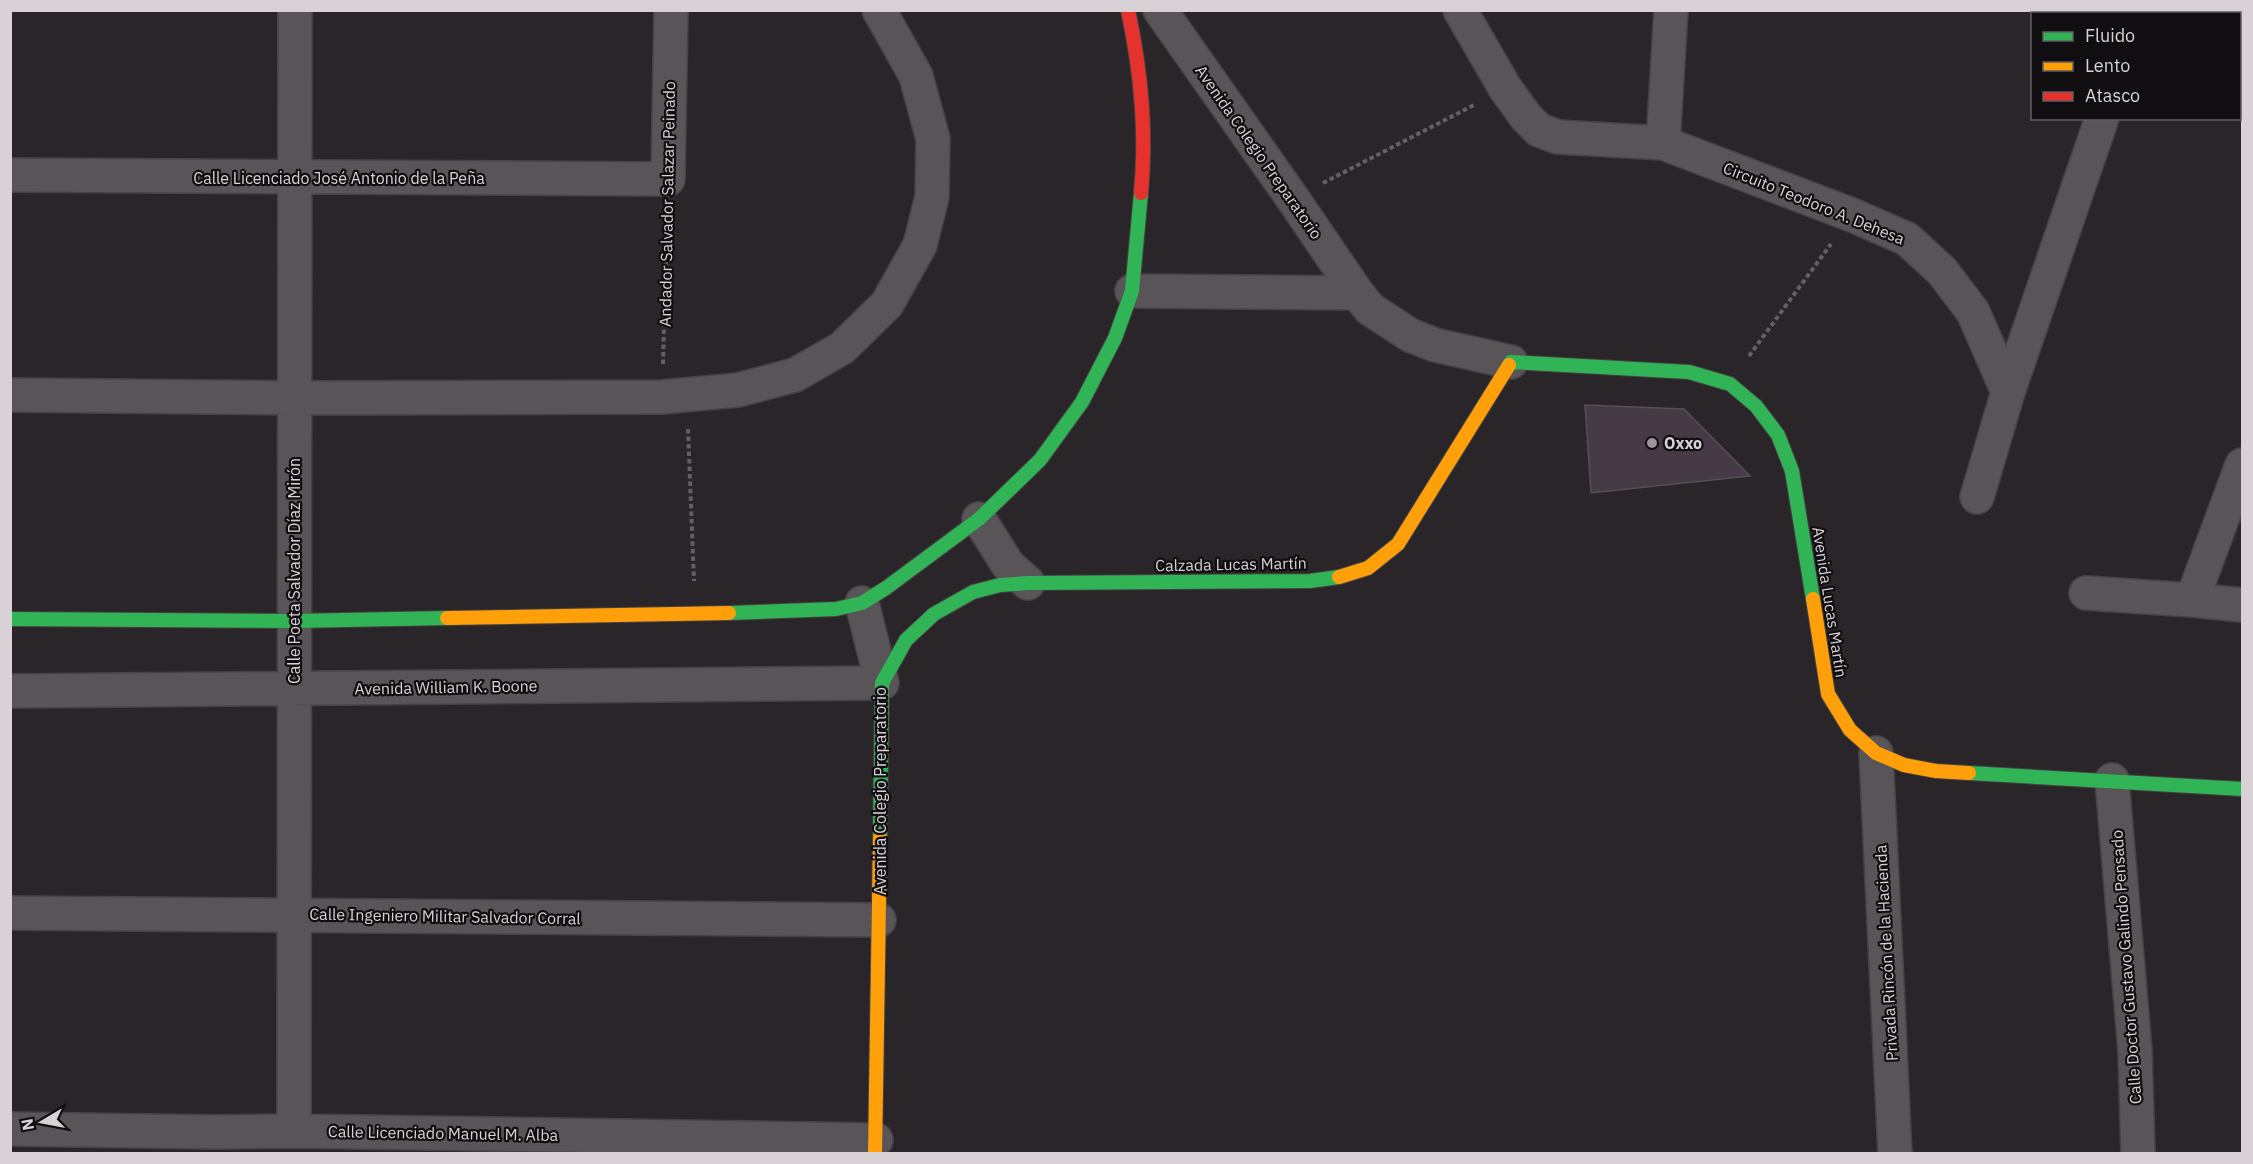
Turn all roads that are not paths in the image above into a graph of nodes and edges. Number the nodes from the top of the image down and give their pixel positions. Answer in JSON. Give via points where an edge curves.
{"nodes":[{"id":1,"x":295,"y":10,"type":"edge"},
{"id":2,"x":671,"y":10,"type":"edge"},
{"id":3,"x":879,"y":10,"type":"edge"},
{"id":4,"x":1128,"y":10,"type":"edge"},
{"id":5,"x":1160,"y":10,"type":"edge"},
{"id":6,"x":1460,"y":10,"type":"edge"},
{"id":7,"x":1671,"y":10,"type":"edge"},
{"id":8,"x":2101,"y":120,"type":"edge"},
{"id":9,"x":1663,"y":143,"type":"junction"},
{"id":10,"x":10,"y":175,"type":"edge"},
{"id":11,"x":296,"y":178,"type":"junction"},
{"id":12,"x":668,"y":179,"type":"joint"},
{"id":13,"x":1132,"y":291,"type":"junction"},
{"id":14,"x":1357,"y":294,"type":"junction"},
{"id":15,"x":1511,"y":362,"type":"junction"},
{"id":16,"x":2008,"y":392,"type":"junction"},
{"id":17,"x":10,"y":395,"type":"edge"},
{"id":18,"x":293,"y":398,"type":"junction"},
{"id":19,"x":2242,"y":465,"type":"edge"},
{"id":20,"x":1977,"y":497,"type":"dead end"},
{"id":21,"x":979,"y":519,"type":"junction"},
{"id":22,"x":1028,"y":583,"type":"junction"},
{"id":23,"x":2086,"y":593,"type":"dead end"},
{"id":24,"x":2192,"y":600,"type":"junction"},
{"id":25,"x":862,"y":603,"type":"junction"},
{"id":26,"x":2242,"y":606,"type":"edge"},
{"id":27,"x":10,"y":619,"type":"edge"},
{"id":28,"x":293,"y":621,"type":"junction"},
{"id":29,"x":882,"y":684,"type":"junction"},
{"id":30,"x":294,"y":689,"type":"junction"},
{"id":31,"x":10,"y":691,"type":"edge"},
{"id":32,"x":1876,"y":753,"type":"junction"},
{"id":33,"x":2112,"y":780,"type":"junction"},
{"id":34,"x":2242,"y":789,"type":"edge"},
{"id":35,"x":10,"y":913,"type":"edge"},
{"id":36,"x":294,"y":915,"type":"junction"},
{"id":37,"x":879,"y":920,"type":"junction"},
{"id":38,"x":10,"y":1129,"type":"edge"},
{"id":39,"x":294,"y":1131,"type":"junction"},
{"id":40,"x":214,"y":1143,"type":"edge"},
{"id":41,"x":876,"y":1147,"type":"edge"},
{"id":42,"x":1895,"y":1154,"type":"edge"},
{"id":43,"x":2138,"y":1154,"type":"edge"}],
"edges":[{"from":1,"to":11,"type":"street","name":"Calle Poeta Salvador Díaz Mirón"},
{"from":2,"to":12,"type":"street","name":"Andador Salvador Salazar Peinado"},
{"from":3,"to":18,"type":"street","via":[[916,76],[933,139],[932,197],[920,245],[887,304],[842,348],[795,375],[738,390],[675,397]]},
{"from":4,"to":13,"type":"street","via":[[1139,63],[1145,156]]},
{"from":5,"to":14,"type":"street","name":"Avenida Colegio Preparatorio"},
{"from":6,"to":9,"type":"street","name":"Circuito Teodoro A. Dehesa","via":[[1505,88],[1539,130],[1558,137]]},
{"from":7,"to":9,"type":"street"},
{"from":8,"to":16,"type":"street"},
{"from":9,"to":16,"type":"street","name":"Circuito Teodoro A. Dehesa","via":[[1907,239],[1942,271],[1973,312]]},
{"from":10,"to":11,"type":"street","name":"Calle Licenciado José Antonio de la Peña"},
{"from":11,"to":12,"type":"street","name":"Calle Licenciado José Antonio de la Peña"},
{"from":11,"to":18,"type":"street","name":"Calle Poeta Salvador Díaz Mirón"},
{"from":13,"to":14,"type":"street"},
{"from":13,"to":21,"type":"street","via":[[1115,338],[1082,402],[1040,460]]},
{"from":14,"to":15,"type":"street","name":"Avenida Colegio Preparatorio","via":[[1371,309],[1410,335],[1435,345]]},
{"from":15,"to":22,"type":"street","name":"Calzada Lucas Martín","via":[[1398,544],[1363,571],[1310,581]]},
{"from":15,"to":32,"type":"street","name":"Avenida Lucas Martín","via":[[1689,372],[1730,384],[1756,406],[1778,435],[1792,471],[1828,694],[1850,730]]},
{"from":16,"to":20,"type":"street"},
{"from":17,"to":18,"type":"street"},
{"from":18,"to":28,"type":"street","name":"Calle Poeta Salvador Díaz Mirón"},
{"from":19,"to":24,"type":"street"},
{"from":21,"to":22,"type":"street","via":[[1008,565]]},
{"from":21,"to":25,"type":"street"},
{"from":22,"to":29,"type":"street","name":"Calzada Lucas Martín","via":[[973,592],[934,614],[906,640]]},
{"from":23,"to":24,"type":"street"},
{"from":24,"to":26,"type":"street"},
{"from":25,"to":28,"type":"street","via":[[836,609],[695,615]]},
{"from":25,"to":29,"type":"street","name":"Avenida Colegio Preparatorio"},
{"from":27,"to":28,"type":"street"},
{"from":28,"to":30,"type":"street","name":"Calle Poeta Salvador Díaz Mirón"},
{"from":29,"to":30,"type":"street","name":"Avenida William K. Boone"},
{"from":29,"to":37,"type":"street","name":"Avenida Colegio Preparatorio"},
{"from":30,"to":31,"type":"street","name":"Avenida William K. Boone"},
{"from":30,"to":36,"type":"street","name":"Calle Poeta Salvador Díaz Mirón"},
{"from":32,"to":33,"type":"street","name":"Avenida Lucas Martín","via":[[1904,765],[1936,771]]},
{"from":32,"to":42,"type":"street","name":"Privada Rincón de la Hacienda"},
{"from":33,"to":34,"type":"street","name":"Avenida Lucas Martín"},
{"from":33,"to":43,"type":"street","name":"Calle Doctor Gustavo Galindo Pensado","via":[[2135,1051]]},
{"from":35,"to":36,"type":"street","name":"Calle Ingeniero Militar Salvador Corral"},
{"from":36,"to":37,"type":"street","name":"Calle Ingeniero Militar Salvador Corral"},
{"from":36,"to":39,"type":"street","name":"Calle Poeta Salvador Díaz Mirón"},
{"from":37,"to":41,"type":"street","name":"Avenida Colegio Preparatorio"},
{"from":38,"to":40,"type":"street","name":"Calle Licenciado Manuel M. Alba"},
{"from":39,"to":40,"type":"street","name":"Calle Licenciado Manuel M. Alba"},
{"from":39,"to":41,"type":"street","name":"Calle Licenciado Manuel M. Alba"}]}
